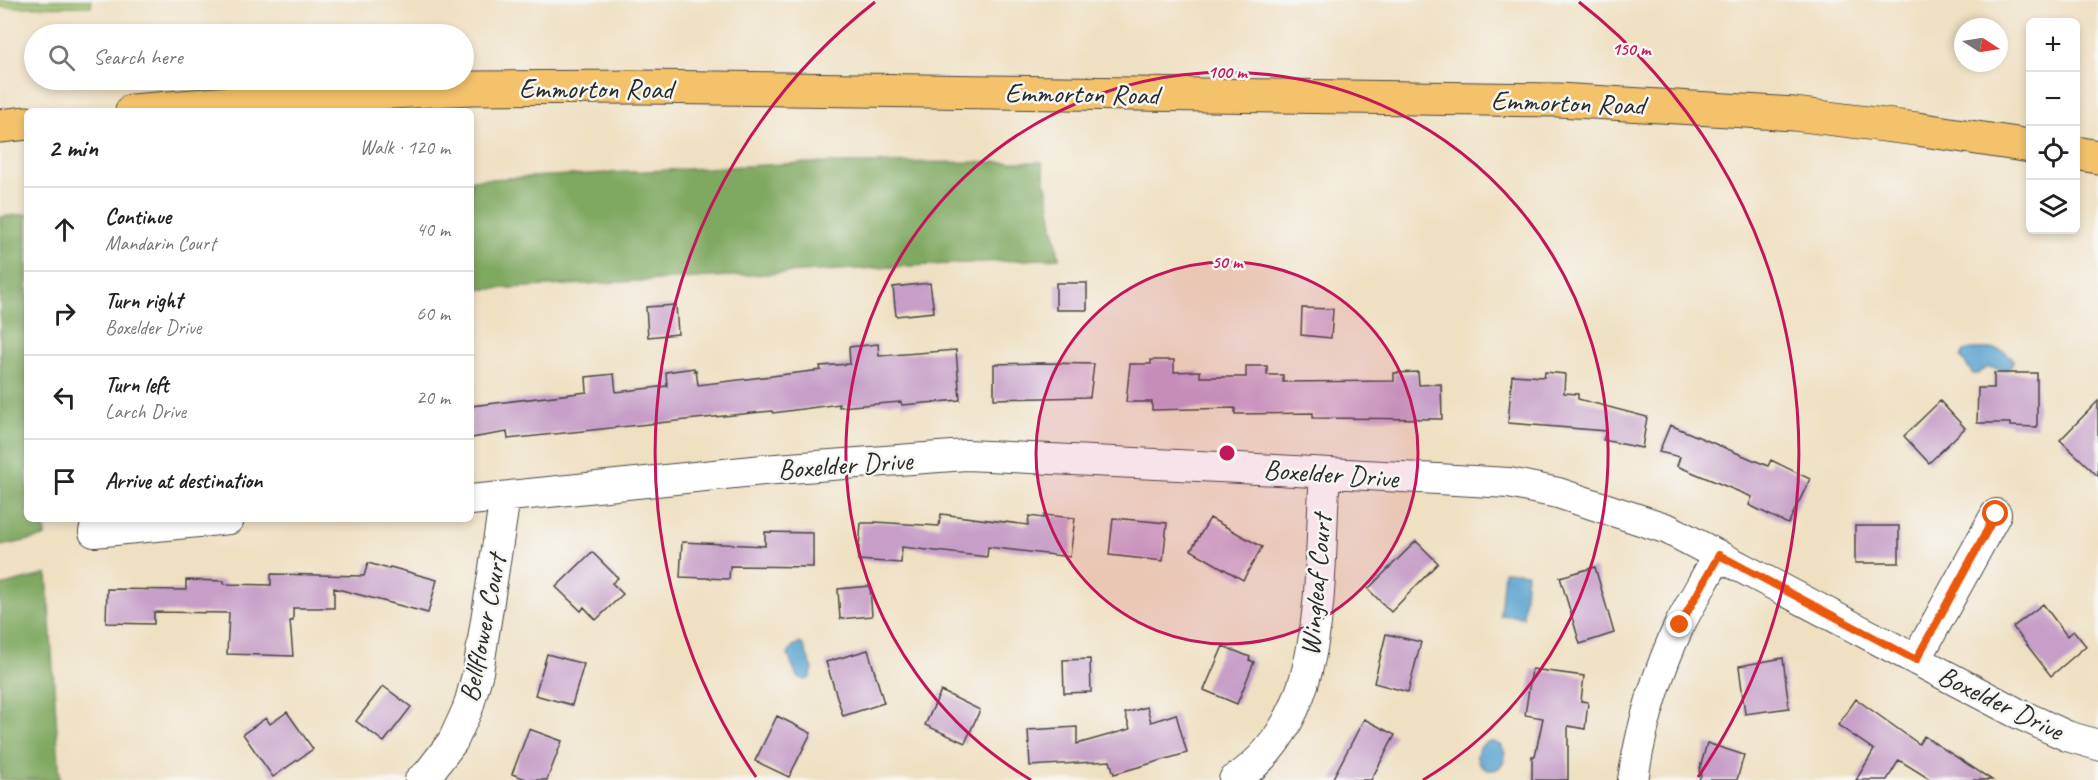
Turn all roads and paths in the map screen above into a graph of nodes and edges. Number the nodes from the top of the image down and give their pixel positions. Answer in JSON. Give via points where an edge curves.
{"nodes":[{"id":1,"x":474,"y":88,"type":"edge"},
{"id":2,"x":440,"y":90,"type":"edge"},
{"id":3,"x":169,"y":108,"type":"edge"},
{"id":4,"x":24,"y":123,"type":"edge"},
{"id":5,"x":0,"y":126,"type":"edge"},
{"id":6,"x":2026,"y":145,"type":"edge"},
{"id":7,"x":2080,"y":154,"type":"edge"},
{"id":8,"x":2098,"y":157,"type":"edge"},
{"id":9,"x":1325,"y":474,"type":"junction"},
{"id":10,"x":505,"y":497,"type":"junction"},
{"id":11,"x":474,"y":500,"type":"edge"},
{"id":12,"x":1996,"y":514,"type":"dead end"},
{"id":13,"x":198,"y":522,"type":"edge"},
{"id":14,"x":94,"y":532,"type":"dead end"},
{"id":15,"x":1719,"y":555,"type":"junction"},
{"id":16,"x":1916,"y":660,"type":"junction"},
{"id":17,"x":2098,"y":745,"type":"edge"},
{"id":18,"x":420,"y":780,"type":"edge"},
{"id":19,"x":1234,"y":780,"type":"edge"},
{"id":20,"x":1633,"y":780,"type":"edge"}],
"edges":[{"from":1,"to":6,"type":"main road","name":"Emmorton Road","via":[[642,87],[1546,100],[1794,114]]},
{"from":2,"to":3,"type":"main road","name":"Emmorton Road"},
{"from":4,"to":5,"type":"main road"},
{"from":7,"to":8,"type":"main road"},
{"from":9,"to":10,"type":"street","name":"Boxelder Drive","via":[[966,455],[763,470]]},
{"from":9,"to":15,"type":"street","name":"Boxelder Drive","via":[[1509,483],[1558,493],[1668,529]]},
{"from":9,"to":19,"type":"street","name":"Wingleaf Court","via":[[1317,615],[1310,664],[1294,710],[1272,745]]},
{"from":10,"to":11,"type":"street","name":"Boxelder Drive"},
{"from":10,"to":18,"type":"street","name":"Bellflower Court","via":[[478,672],[468,708],[453,741]]},
{"from":12,"to":16,"type":"street"},
{"from":13,"to":14,"type":"street"},
{"from":15,"to":16,"type":"street","name":"Boxelder Drive"},
{"from":15,"to":20,"type":"street","via":[[1680,625],[1654,692],[1638,742]]},
{"from":16,"to":17,"type":"street","name":"Boxelder Drive","via":[[2015,712],[2067,736]]}]}
